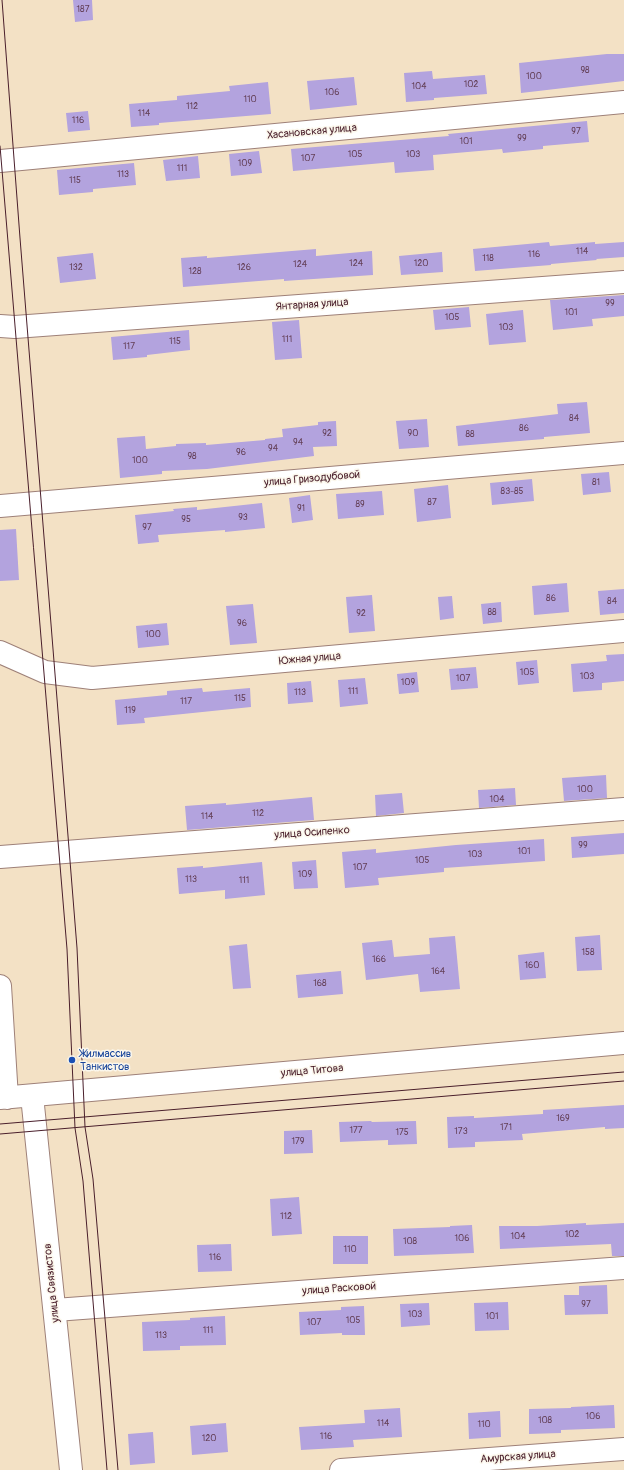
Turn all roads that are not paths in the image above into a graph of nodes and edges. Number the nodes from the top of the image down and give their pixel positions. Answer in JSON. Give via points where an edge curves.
{"nodes":[{"id":1,"x":624,"y":102,"type":"edge"},
{"id":2,"x":0,"y":160,"type":"edge"},
{"id":3,"x":624,"y":282,"type":"edge"},
{"id":4,"x":0,"y":326,"type":"edge"},
{"id":5,"x":624,"y":453,"type":"edge"},
{"id":6,"x":0,"y":506,"type":"edge"},
{"id":7,"x":624,"y":631,"type":"edge"},
{"id":8,"x":0,"y":652,"type":"edge"},
{"id":9,"x":624,"y":809,"type":"edge"},
{"id":10,"x":0,"y":857,"type":"edge"},
{"id":11,"x":0,"y":986,"type":"edge"},
{"id":12,"x":624,"y":1043,"type":"edge"},
{"id":13,"x":32,"y":1096,"type":"junction"},
{"id":14,"x":4,"y":1098,"type":"edge"},
{"id":15,"x":624,"y":1268,"type":"edge"},
{"id":16,"x":55,"y":1310,"type":"junction"},
{"id":17,"x":624,"y":1449,"type":"edge"},
{"id":18,"x":71,"y":1470,"type":"edge"},
{"id":19,"x":341,"y":1470,"type":"edge"}],
"edges":[{"from":1,"to":2,"type":"street","name":"Хасановская улица"},
{"from":3,"to":4,"type":"street","name":"Янтарная улица","via":[[15,327]]},
{"from":5,"to":6,"type":"street","name":"улица Гризодубовой"},
{"from":7,"to":8,"type":"street","name":"Южная улица","via":[[92,678],[45,672]]},
{"from":9,"to":10,"type":"street","name":"улица Осипенко","via":[[30,857]]},
{"from":11,"to":14,"type":"street"},
{"from":12,"to":13,"type":"street","name":"улица Титова"},
{"from":13,"to":14,"type":"street","name":"улица Титова"},
{"from":13,"to":16,"type":"street","name":"улица Связистов"},
{"from":15,"to":16,"type":"street","name":"улица Расковой"},
{"from":16,"to":18,"type":"street","name":"улица Связистов"},
{"from":17,"to":19,"type":"street","name":"Амурская улица"}]}
